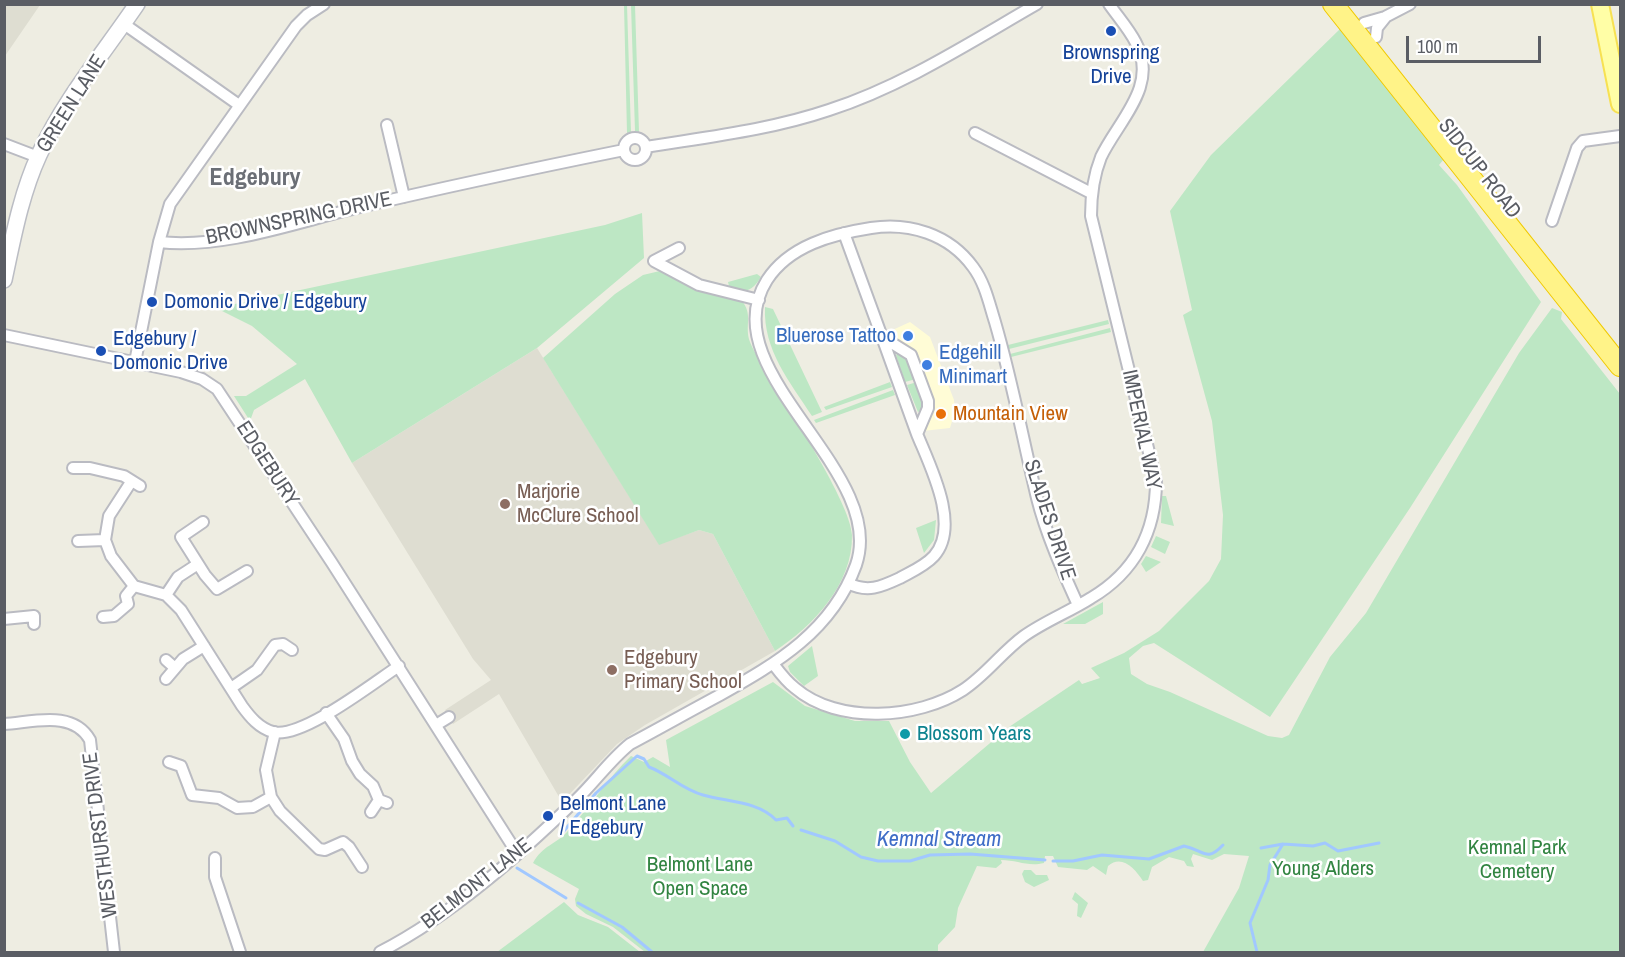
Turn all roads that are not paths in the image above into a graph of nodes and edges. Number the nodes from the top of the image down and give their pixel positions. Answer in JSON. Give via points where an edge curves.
{"nodes":[{"id":1,"x":137,"y":4,"type":"edge"},
{"id":2,"x":324,"y":4,"type":"edge"},
{"id":3,"x":1037,"y":4,"type":"edge"},
{"id":4,"x":1109,"y":4,"type":"edge"},
{"id":5,"x":1333,"y":4,"type":"edge"},
{"id":6,"x":1349,"y":4,"type":"edge"},
{"id":7,"x":1410,"y":4,"type":"edge"},
{"id":8,"x":1600,"y":4,"type":"edge"},
{"id":9,"x":1385,"y":17,"type":"junction"},
{"id":10,"x":124,"y":24,"type":"junction"},
{"id":11,"x":1370,"y":30,"type":"junction"},
{"id":12,"x":1620,"y":104,"type":"edge"},
{"id":13,"x":239,"y":105,"type":"junction"},
{"id":14,"x":387,"y":125,"type":"dead end"},
{"id":15,"x":975,"y":133,"type":"dead end"},
{"id":16,"x":1620,"y":136,"type":"edge"},
{"id":17,"x":4,"y":144,"type":"edge"},
{"id":18,"x":38,"y":157,"type":"junction"},
{"id":19,"x":1091,"y":193,"type":"junction"},
{"id":20,"x":404,"y":197,"type":"junction"},
{"id":21,"x":1552,"y":221,"type":"dead end"},
{"id":22,"x":844,"y":233,"type":"junction"},
{"id":23,"x":159,"y":242,"type":"junction"},
{"id":24,"x":680,"y":248,"type":"dead end"},
{"id":25,"x":5,"y":271,"type":"edge"},
{"id":26,"x":759,"y":300,"type":"junction"},
{"id":27,"x":4,"y":335,"type":"edge"},
{"id":28,"x":882,"y":337,"type":"junction"},
{"id":29,"x":1615,"y":340,"type":"edge"},
{"id":30,"x":135,"y":362,"type":"junction"},
{"id":31,"x":1620,"y":366,"type":"edge"},
{"id":32,"x":917,"y":434,"type":"junction"},
{"id":33,"x":73,"y":468,"type":"dead end"},
{"id":34,"x":203,"y":522,"type":"dead end"},
{"id":35,"x":105,"y":540,"type":"junction"},
{"id":36,"x":78,"y":541,"type":"dead end"},
{"id":37,"x":198,"y":564,"type":"junction"},
{"id":38,"x":247,"y":571,"type":"dead end"},
{"id":39,"x":848,"y":583,"type":"junction"},
{"id":40,"x":134,"y":586,"type":"junction"},
{"id":41,"x":166,"y":595,"type":"junction"},
{"id":42,"x":1078,"y":605,"type":"junction"},
{"id":43,"x":34,"y":617,"type":"dead end"},
{"id":44,"x":103,"y":617,"type":"dead end"},
{"id":45,"x":4,"y":619,"type":"edge"},
{"id":46,"x":204,"y":646,"type":"junction"},
{"id":47,"x":292,"y":650,"type":"dead end"},
{"id":48,"x":166,"y":660,"type":"dead end"},
{"id":49,"x":774,"y":665,"type":"junction"},
{"id":50,"x":399,"y":666,"type":"junction"},
{"id":51,"x":175,"y":668,"type":"junction"},
{"id":52,"x":166,"y":679,"type":"dead end"},
{"id":53,"x":231,"y":688,"type":"junction"},
{"id":54,"x":326,"y":713,"type":"junction"},
{"id":55,"x":449,"y":717,"type":"dead end"},
{"id":56,"x":4,"y":724,"type":"edge"},
{"id":57,"x":436,"y":725,"type":"junction"},
{"id":58,"x":275,"y":732,"type":"junction"},
{"id":59,"x":169,"y":762,"type":"dead end"},
{"id":60,"x":272,"y":797,"type":"junction"},
{"id":61,"x":371,"y":812,"type":"dead end"},
{"id":62,"x":517,"y":853,"type":"junction"},
{"id":63,"x":215,"y":858,"type":"dead end"},
{"id":64,"x":362,"y":867,"type":"dead end"},
{"id":65,"x":397,"y":949,"type":"edge"},
{"id":66,"x":114,"y":952,"type":"edge"},
{"id":67,"x":240,"y":952,"type":"edge"},
{"id":68,"x":380,"y":952,"type":"edge"}],
"edges":[{"from":1,"to":10,"type":"main road","name":"GREEN LANE"},
{"from":2,"to":13,"type":"street","via":[[296,26]]},
{"from":3,"to":20,"type":"street","name":"BROWNSPRING DRIVE","via":[[903,80],[832,110],[788,122],[646,147],[645,154],[638,159],[627,156],[624,150]]},
{"from":4,"to":19,"type":"street","name":"IMPERIAL WAY","via":[[1137,43],[1142,82],[1132,108],[1101,159]]},
{"from":5,"to":31,"type":"highway","name":"SIDCUP ROAD"},
{"from":6,"to":11,"type":"highway","name":"SIDCUP ROAD"},
{"from":7,"to":9,"type":"street"},
{"from":8,"to":12,"type":"main road"},
{"from":9,"to":11,"type":"street"},
{"from":9,"to":11,"type":"street","via":[[1377,28]]},
{"from":10,"to":13,"type":"street"},
{"from":10,"to":18,"type":"main road","name":"GREEN LANE","via":[[66,105]]},
{"from":11,"to":29,"type":"highway","name":"SIDCUP ROAD"},
{"from":13,"to":23,"type":"street","via":[[170,204]]},
{"from":14,"to":20,"type":"street","name":"BROWNSPRING DRIVE"},
{"from":15,"to":19,"type":"street"},
{"from":16,"to":21,"type":"street","via":[[1583,141],[1577,148]]},
{"from":17,"to":18,"type":"street"},
{"from":18,"to":25,"type":"main road","name":"GREEN LANE"},
{"from":19,"to":42,"type":"street","name":"IMPERIAL WAY","via":[[1091,216],[1156,481],[1156,497],[1151,526],[1135,558],[1108,586]]},
{"from":20,"to":23,"type":"street","name":"BROWNSPRING DRIVE","via":[[243,235]]},
{"from":22,"to":26,"type":"street","name":"SLADES DRIVE","via":[[782,261]]},
{"from":22,"to":28,"type":"street"},
{"from":22,"to":42,"type":"street","name":"SLADES DRIVE","via":[[890,226],[918,229],[955,249],[978,275],[1004,352],[1038,502]]},
{"from":23,"to":30,"type":"street"},
{"from":24,"to":26,"type":"street","via":[[654,261],[699,285]]},
{"from":26,"to":39,"type":"street","name":"SLADES DRIVE","via":[[756,319],[762,351],[852,502],[860,544]]},
{"from":27,"to":30,"type":"street","name":"EDGEBURY"},
{"from":28,"to":32,"type":"street"},
{"from":28,"to":32,"type":"street","via":[[907,350],[928,401]]},
{"from":30,"to":50,"type":"street","name":"EDGEBURY","via":[[194,375],[224,396]]},
{"from":32,"to":39,"type":"street","via":[[942,502],[942,545],[928,562],[889,583],[861,589]]},
{"from":33,"to":35,"type":"street","via":[[124,476],[136,484],[109,516]]},
{"from":34,"to":37,"type":"street","via":[[181,537]]},
{"from":35,"to":36,"type":"street"},
{"from":35,"to":40,"type":"street","via":[[119,569]]},
{"from":37,"to":38,"type":"street","via":[[217,589]]},
{"from":37,"to":41,"type":"street","via":[[178,577]]},
{"from":39,"to":49,"type":"street","name":"SLADES DRIVE","via":[[825,620]]},
{"from":40,"to":41,"type":"street"},
{"from":40,"to":44,"type":"street","via":[[126,596],[128,604],[123,610]]},
{"from":41,"to":46,"type":"street","via":[[181,610]]},
{"from":42,"to":49,"type":"street","name":"IMPERIAL WAY","via":[[1026,635],[980,678],[954,696],[904,711],[871,713],[823,704],[796,690]]},
{"from":43,"to":45,"type":"street"},
{"from":46,"to":51,"type":"street"},
{"from":46,"to":53,"type":"street"},
{"from":47,"to":53,"type":"street","via":[[283,644],[275,645],[257,670]]},
{"from":48,"to":51,"type":"street"},
{"from":49,"to":62,"type":"street","name":"BELMONT LANE","via":[[630,744]]},
{"from":50,"to":54,"type":"street"},
{"from":50,"to":57,"type":"street","name":"EDGEBURY"},
{"from":51,"to":52,"type":"street"},
{"from":53,"to":58,"type":"street","via":[[252,719]]},
{"from":54,"to":58,"type":"street","via":[[296,730]]},
{"from":54,"to":61,"type":"street","via":[[344,739],[360,774],[383,801]]},
{"from":55,"to":57,"type":"street"},
{"from":56,"to":66,"type":"street","name":"WESTHURST DRIVE","via":[[64,720],[84,729],[90,740]]},
{"from":57,"to":62,"type":"street","name":"EDGEBURY"},
{"from":58,"to":60,"type":"street","via":[[266,770]]},
{"from":59,"to":60,"type":"street","via":[[182,766],[192,795],[219,798],[237,808],[253,807]]},
{"from":60,"to":64,"type":"street","via":[[312,844],[325,850],[343,842]]},
{"from":62,"to":65,"type":"street","name":"BELMONT LANE"},
{"from":63,"to":67,"type":"street","via":[[215,877]]},
{"from":65,"to":68,"type":"street","name":"BELMONT LANE"}]}
